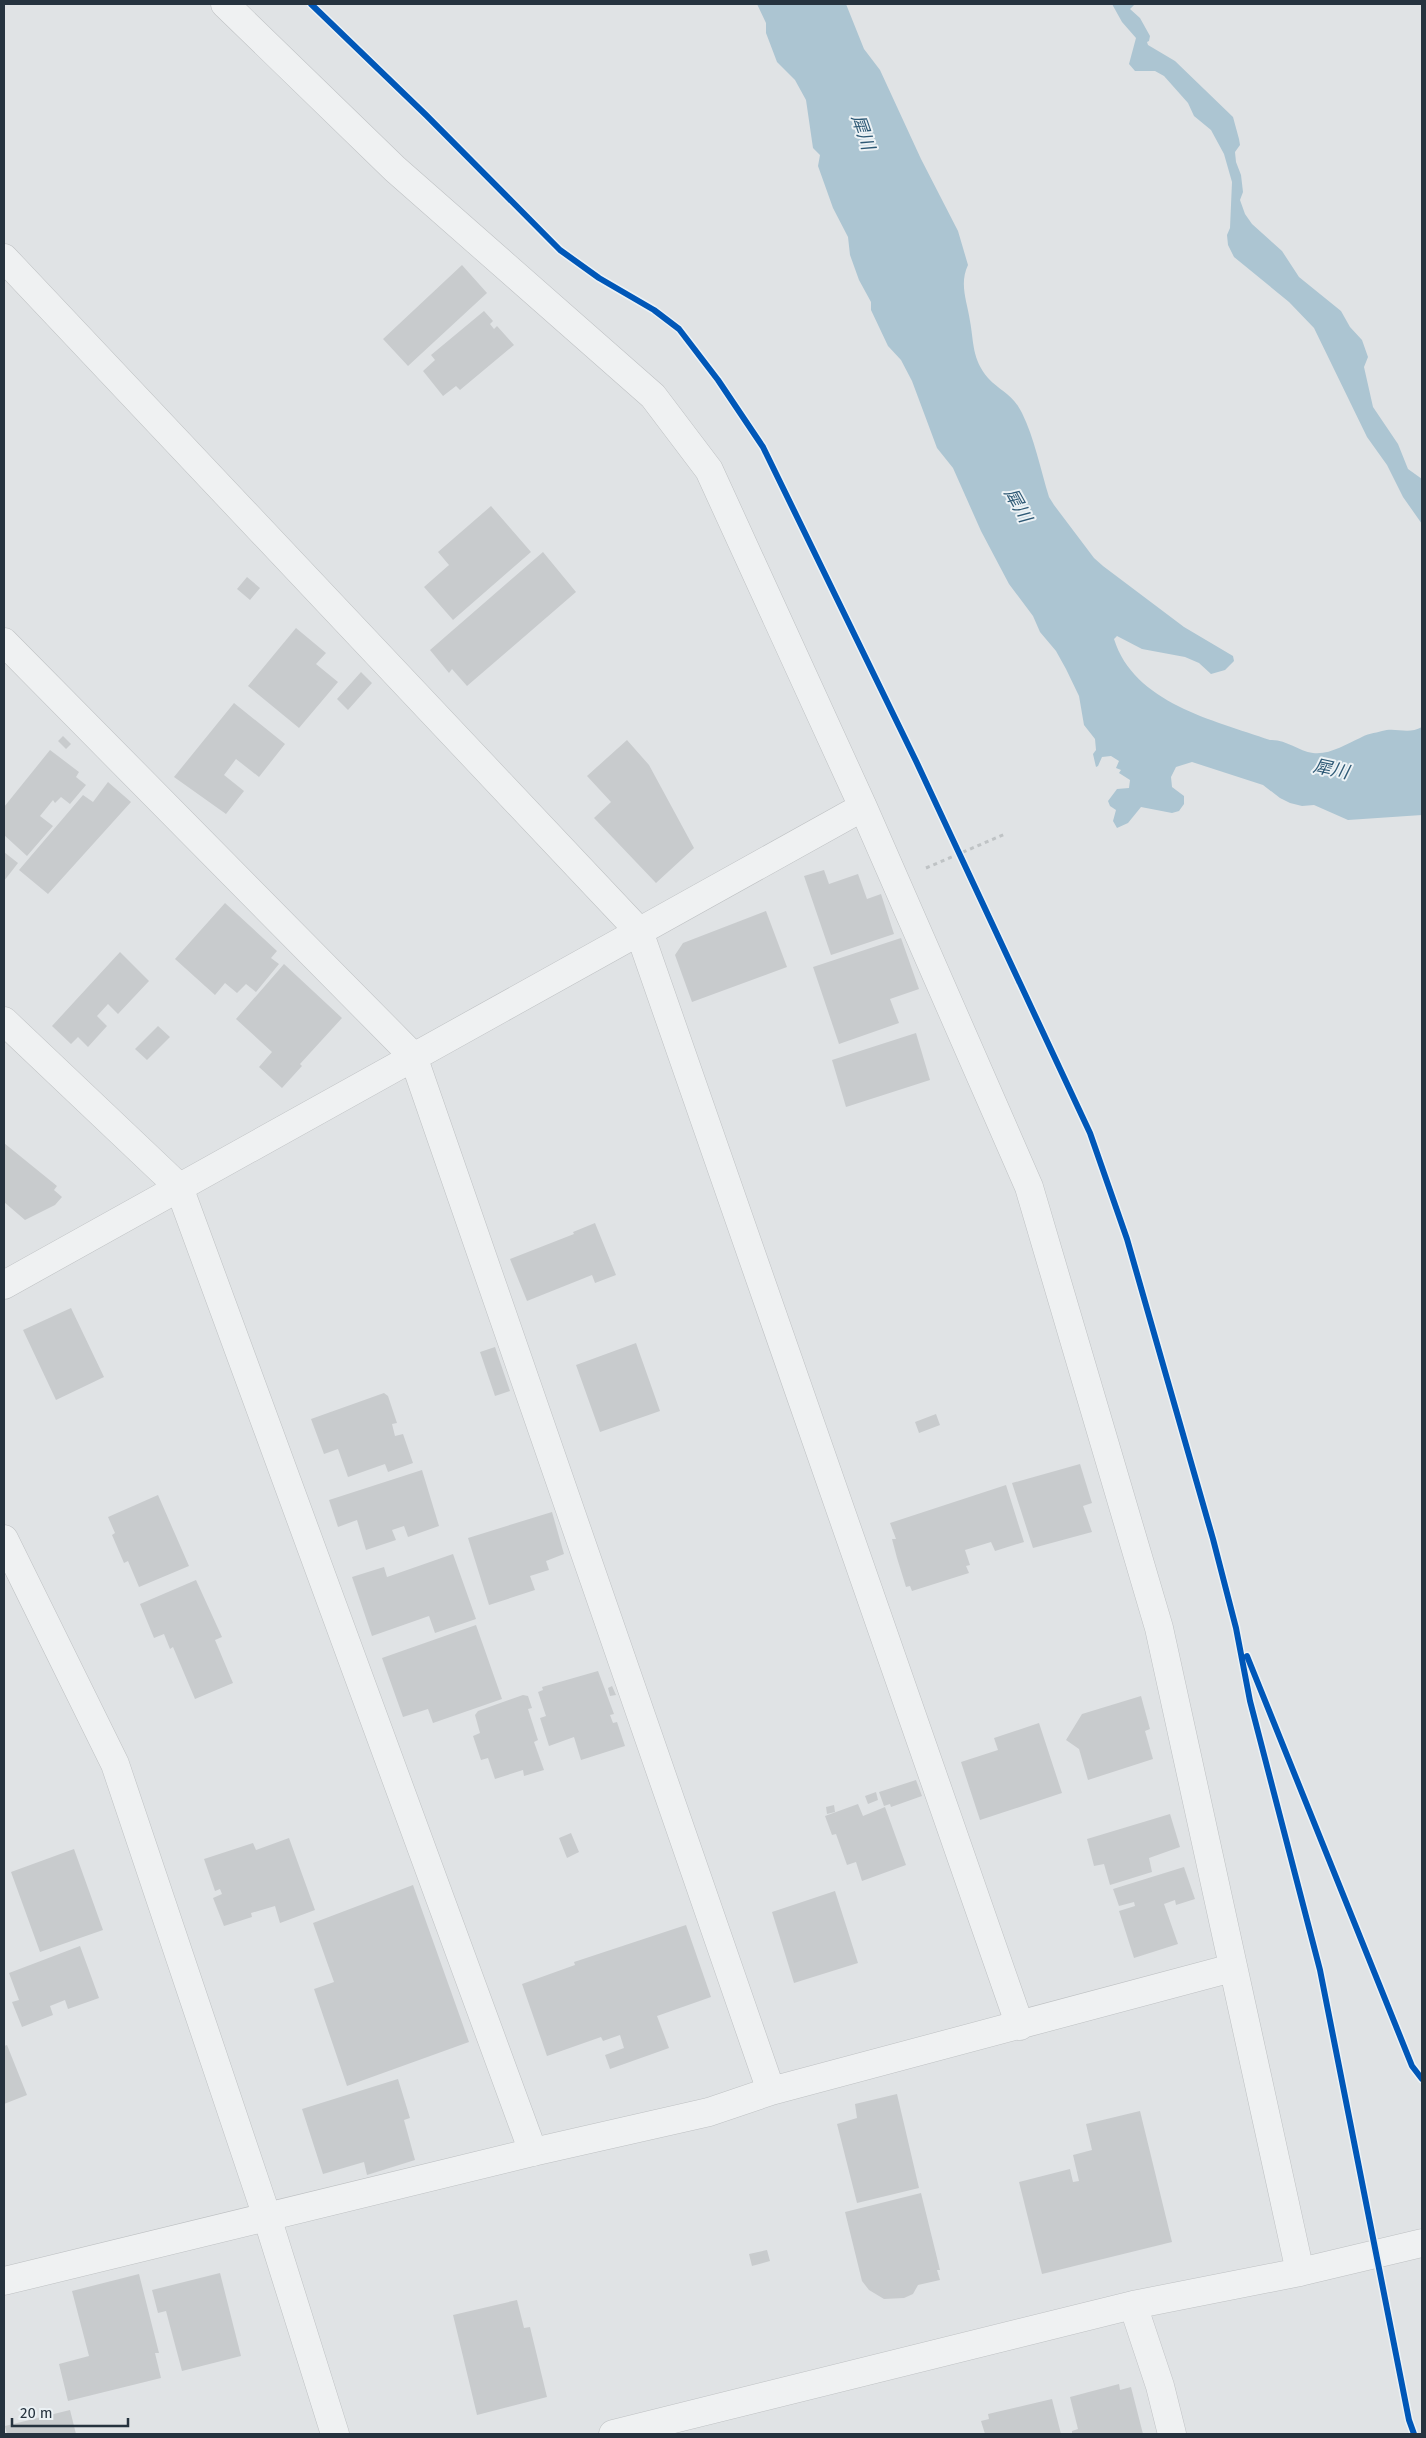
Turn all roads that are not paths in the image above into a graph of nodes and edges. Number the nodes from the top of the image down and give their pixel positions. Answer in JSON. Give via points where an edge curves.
{"nodes":[{"id":1,"x":225,"y":4,"type":"edge"},
{"id":2,"x":4,"y":258,"type":"edge"},
{"id":3,"x":4,"y":642,"type":"edge"},
{"id":4,"x":863,"y":807,"type":"junction"},
{"id":5,"x":639,"y":931,"type":"junction"},
{"id":6,"x":4,"y":1021,"type":"edge"},
{"id":7,"x":413,"y":1056,"type":"junction"},
{"id":8,"x":179,"y":1187,"type":"junction"},
{"id":9,"x":4,"y":1285,"type":"edge"},
{"id":10,"x":4,"y":1538,"type":"edge"},
{"id":11,"x":1232,"y":1968,"type":"junction"},
{"id":12,"x":1020,"y":2026,"type":"junction"},
{"id":13,"x":771,"y":2091,"type":"junction"},
{"id":14,"x":533,"y":2152,"type":"junction"},
{"id":15,"x":267,"y":2217,"type":"junction"},
{"id":16,"x":1416,"y":2245,"type":"edge"},
{"id":17,"x":1300,"y":2272,"type":"junction"},
{"id":18,"x":4,"y":2281,"type":"edge"},
{"id":19,"x":1133,"y":2305,"type":"junction"},
{"id":20,"x":335,"y":2434,"type":"edge"},
{"id":21,"x":613,"y":2434,"type":"edge"},
{"id":22,"x":1172,"y":2434,"type":"edge"}],
"edges":[{"from":1,"to":4,"type":"street","via":[[395,169],[653,396],[709,470]]},
{"from":2,"to":5,"type":"street"},
{"from":3,"to":7,"type":"street"},
{"from":4,"to":5,"type":"street"},
{"from":4,"to":11,"type":"street","via":[[1029,1187],[1158,1628]]},
{"from":5,"to":7,"type":"street"},
{"from":5,"to":12,"type":"street"},
{"from":6,"to":8,"type":"street"},
{"from":7,"to":8,"type":"street"},
{"from":7,"to":13,"type":"street"},
{"from":8,"to":9,"type":"street"},
{"from":8,"to":14,"type":"street"},
{"from":10,"to":15,"type":"street","via":[[115,1764]]},
{"from":11,"to":12,"type":"street"},
{"from":11,"to":17,"type":"street"},
{"from":12,"to":13,"type":"street"},
{"from":13,"to":14,"type":"street","via":[[709,2112]]},
{"from":14,"to":15,"type":"street"},
{"from":15,"to":18,"type":"street"},
{"from":15,"to":20,"type":"street"},
{"from":16,"to":17,"type":"street"},
{"from":17,"to":19,"type":"street"},
{"from":19,"to":21,"type":"street"},
{"from":19,"to":22,"type":"street"}]}
